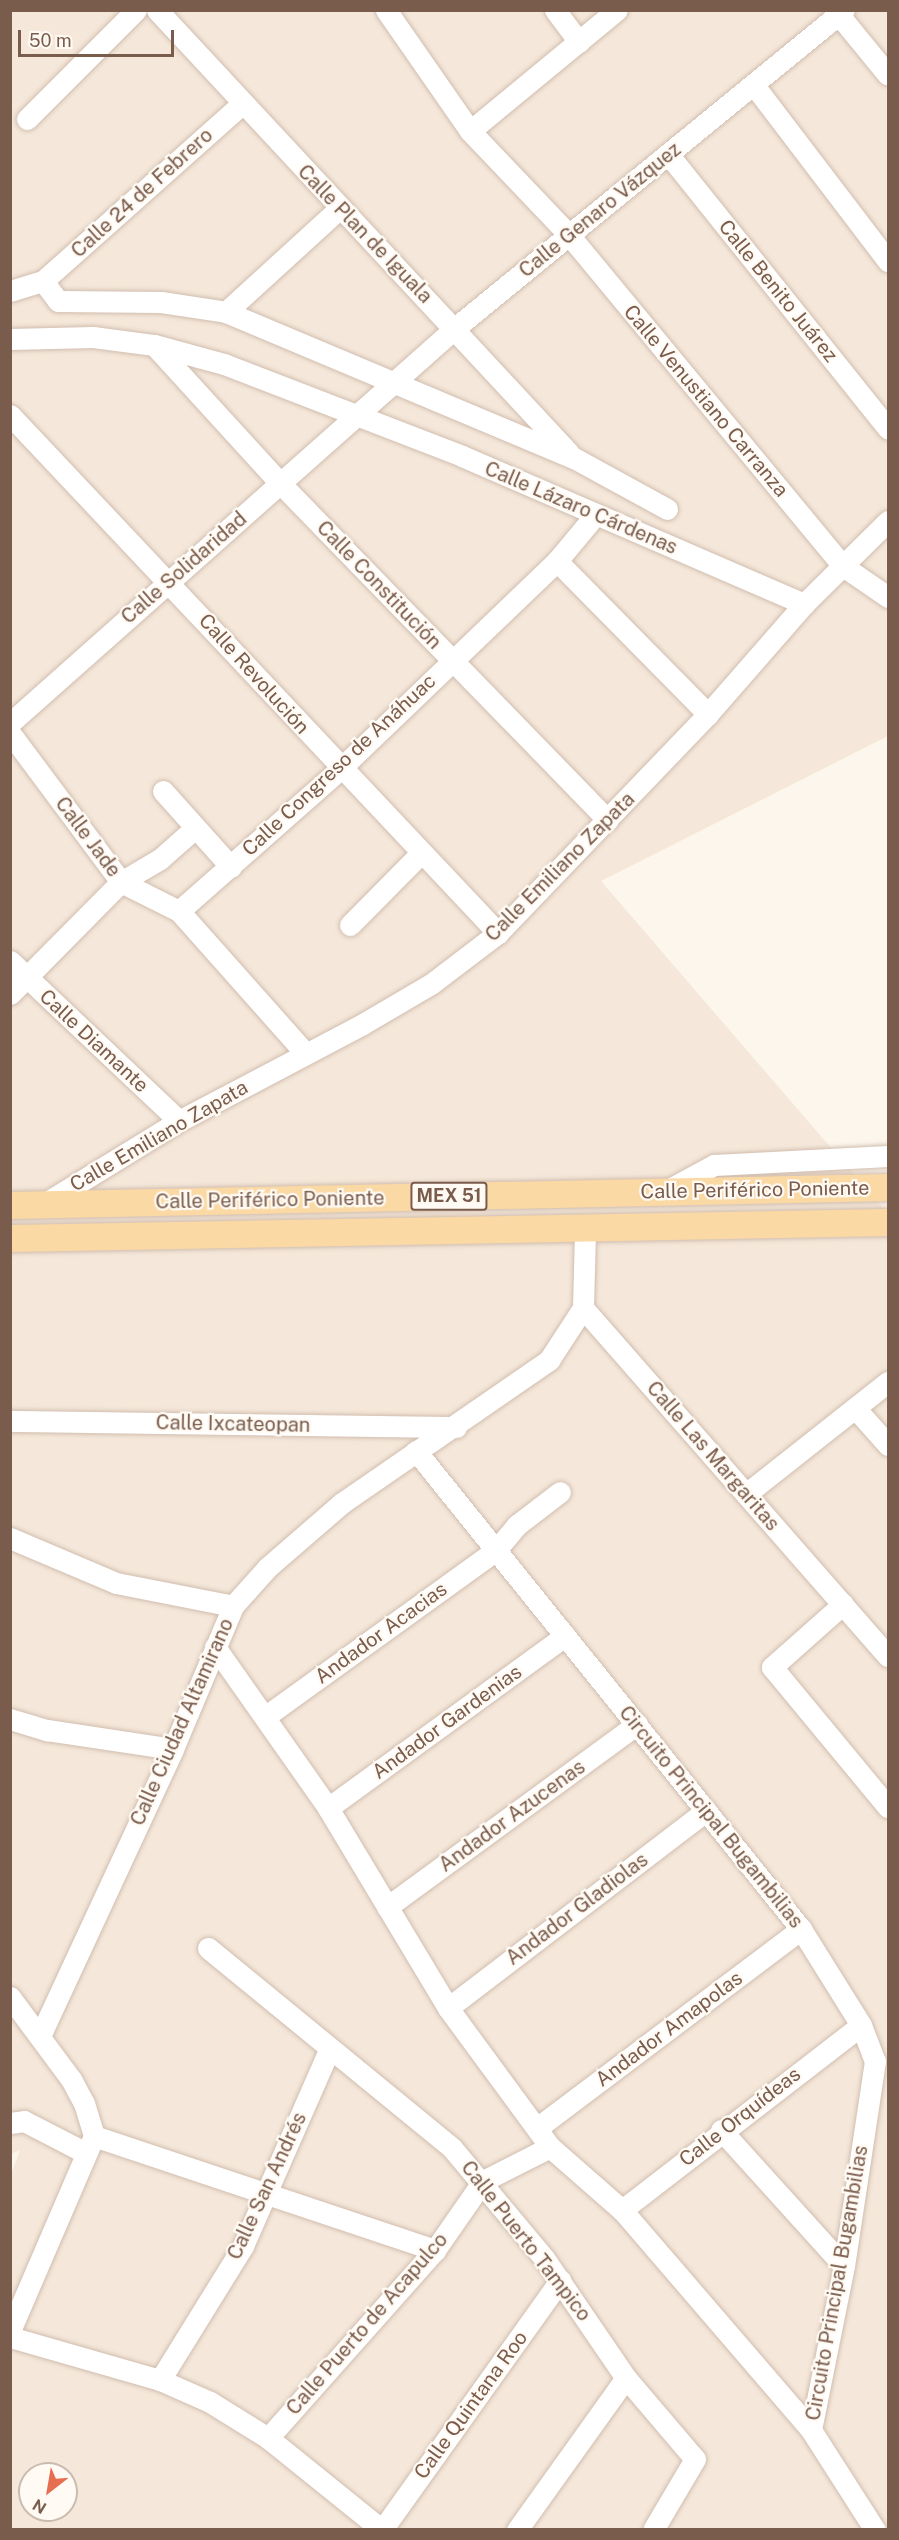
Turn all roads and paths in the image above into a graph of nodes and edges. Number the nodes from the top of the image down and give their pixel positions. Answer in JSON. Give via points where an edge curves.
{"nodes":[{"id":1,"x":136,"y":10,"type":"edge"},
{"id":2,"x":157,"y":10,"type":"edge"},
{"id":3,"x":386,"y":10,"type":"edge"},
{"id":4,"x":555,"y":10,"type":"edge"},
{"id":5,"x":617,"y":10,"type":"edge"},
{"id":6,"x":842,"y":13,"type":"edge"},
{"id":7,"x":579,"y":42,"type":"junction"},
{"id":8,"x":888,"y":75,"type":"edge"},
{"id":9,"x":753,"y":84,"type":"junction"},
{"id":10,"x":242,"y":104,"type":"junction"},
{"id":11,"x":27,"y":119,"type":"dead end"},
{"id":12,"x":470,"y":131,"type":"junction"},
{"id":13,"x":668,"y":154,"type":"junction"},
{"id":14,"x":340,"y":208,"type":"junction"},
{"id":15,"x":569,"y":235,"type":"junction"},
{"id":16,"x":888,"y":261,"type":"edge"},
{"id":17,"x":43,"y":281,"type":"junction"},
{"id":18,"x":10,"y":291,"type":"edge"},
{"id":19,"x":226,"y":312,"type":"junction"},
{"id":20,"x":455,"y":328,"type":"junction"},
{"id":21,"x":10,"y":339,"type":"edge"},
{"id":22,"x":154,"y":345,"type":"junction"},
{"id":23,"x":392,"y":383,"type":"junction"},
{"id":24,"x":358,"y":413,"type":"junction"},
{"id":25,"x":10,"y":415,"type":"edge"},
{"id":26,"x":888,"y":429,"type":"edge"},
{"id":27,"x":574,"y":458,"type":"junction"},
{"id":28,"x":279,"y":483,"type":"junction"},
{"id":29,"x":667,"y":509,"type":"dead end"},
{"id":30,"x":596,"y":514,"type":"junction"},
{"id":31,"x":888,"y":521,"type":"edge"},
{"id":32,"x":557,"y":561,"type":"junction"},
{"id":33,"x":843,"y":566,"type":"junction"},
{"id":34,"x":170,"y":580,"type":"junction"},
{"id":35,"x":888,"y":597,"type":"edge"},
{"id":36,"x":804,"y":604,"type":"junction"},
{"id":37,"x":451,"y":659,"type":"junction"},
{"id":38,"x":708,"y":714,"type":"junction"},
{"id":39,"x":10,"y":723,"type":"edge"},
{"id":40,"x":10,"y":733,"type":"edge"},
{"id":41,"x":340,"y":769,"type":"junction"},
{"id":42,"x":163,"y":792,"type":"dead end"},
{"id":43,"x":608,"y":820,"type":"junction"},
{"id":44,"x":195,"y":828,"type":"junction"},
{"id":45,"x":420,"y":854,"type":"junction"},
{"id":46,"x":231,"y":867,"type":"junction"},
{"id":47,"x":121,"y":882,"type":"junction"},
{"id":48,"x":180,"y":911,"type":"junction"},
{"id":49,"x":350,"y":925,"type":"dead end"},
{"id":50,"x":498,"y":933,"type":"junction"},
{"id":51,"x":10,"y":961,"type":"edge"},
{"id":52,"x":27,"y":978,"type":"junction"},
{"id":53,"x":10,"y":994,"type":"edge"},
{"id":54,"x":305,"y":1053,"type":"junction"},
{"id":55,"x":179,"y":1121,"type":"junction"},
{"id":56,"x":888,"y":1156,"type":"edge"},
{"id":57,"x":888,"y":1188,"type":"edge"},
{"id":58,"x":666,"y":1191,"type":"junction"},
{"id":59,"x":11,"y":1204,"type":"edge"},
{"id":60,"x":43,"y":1205,"type":"junction"},
{"id":61,"x":888,"y":1222,"type":"edge"},
{"id":62,"x":585,"y":1229,"type":"junction"},
{"id":63,"x":10,"y":1238,"type":"edge"},
{"id":64,"x":583,"y":1308,"type":"junction"},
{"id":65,"x":888,"y":1382,"type":"edge"},
{"id":66,"x":855,"y":1408,"type":"junction"},
{"id":67,"x":10,"y":1421,"type":"edge"},
{"id":68,"x":456,"y":1427,"type":"junction"},
{"id":69,"x":888,"y":1445,"type":"edge"},
{"id":70,"x":416,"y":1451,"type":"junction"},
{"id":71,"x":560,"y":1492,"type":"dead end"},
{"id":72,"x":746,"y":1494,"type":"junction"},
{"id":73,"x":10,"y":1538,"type":"edge"},
{"id":74,"x":496,"y":1550,"type":"junction"},
{"id":75,"x":843,"y":1604,"type":"junction"},
{"id":76,"x":233,"y":1606,"type":"junction"},
{"id":77,"x":565,"y":1636,"type":"junction"},
{"id":78,"x":215,"y":1647,"type":"junction"},
{"id":79,"x":888,"y":1657,"type":"edge"},
{"id":80,"x":266,"y":1716,"type":"junction"},
{"id":81,"x":10,"y":1719,"type":"edge"},
{"id":82,"x":637,"y":1724,"type":"junction"},
{"id":83,"x":173,"y":1749,"type":"junction"},
{"id":84,"x":888,"y":1807,"type":"edge"},
{"id":85,"x":328,"y":1808,"type":"junction"},
{"id":86,"x":706,"y":1811,"type":"junction"},
{"id":87,"x":387,"y":1907,"type":"junction"},
{"id":88,"x":801,"y":1929,"type":"junction"},
{"id":89,"x":208,"y":1948,"type":"dead end"},
{"id":90,"x":10,"y":1997,"type":"edge"},
{"id":91,"x":448,"y":2008,"type":"junction"},
{"id":92,"x":861,"y":2025,"type":"junction"},
{"id":93,"x":40,"y":2036,"type":"junction"},
{"id":94,"x":329,"y":2050,"type":"junction"},
{"id":95,"x":10,"y":2123,"type":"edge"},
{"id":96,"x":537,"y":2128,"type":"junction"},
{"id":97,"x":721,"y":2130,"type":"junction"},
{"id":98,"x":90,"y":2144,"type":"junction"},
{"id":99,"x":550,"y":2147,"type":"junction"},
{"id":100,"x":483,"y":2181,"type":"junction"},
{"id":101,"x":267,"y":2194,"type":"junction"},
{"id":102,"x":622,"y":2210,"type":"junction"},
{"id":103,"x":435,"y":2250,"type":"junction"},
{"id":104,"x":843,"y":2266,"type":"junction"},
{"id":105,"x":561,"y":2280,"type":"junction"},
{"id":106,"x":10,"y":2331,"type":"edge"},
{"id":107,"x":10,"y":2337,"type":"edge"},
{"id":108,"x":626,"y":2378,"type":"junction"},
{"id":109,"x":160,"y":2380,"type":"junction"},
{"id":110,"x":811,"y":2430,"type":"junction"},
{"id":111,"x":268,"y":2438,"type":"junction"},
{"id":112,"x":382,"y":2529,"type":"edge"},
{"id":113,"x":517,"y":2529,"type":"edge"},
{"id":114,"x":653,"y":2529,"type":"edge"},
{"id":115,"x":875,"y":2529,"type":"edge"}],
"edges":[{"from":1,"to":11,"type":"street"},
{"from":2,"to":10,"type":"street","name":"Calle Plan de Iguala"},
{"from":3,"to":12,"type":"street","name":"Calle Venustiano Carranza"},
{"from":4,"to":7,"type":"street"},
{"from":5,"to":7,"type":"street"},
{"from":6,"to":8,"type":"street"},
{"from":6,"to":9,"type":"street","name":"Calle Genaro Vázquez"},
{"from":7,"to":12,"type":"street"},
{"from":9,"to":13,"type":"street","name":"Calle Genaro Vázquez"},
{"from":9,"to":16,"type":"street"},
{"from":10,"to":14,"type":"street","name":"Calle Plan de Iguala"},
{"from":10,"to":17,"type":"street","name":"Calle 24 de Febrero"},
{"from":12,"to":15,"type":"street","name":"Calle Venustiano Carranza"},
{"from":13,"to":15,"type":"street","name":"Calle Genaro Vázquez"},
{"from":13,"to":26,"type":"street","name":"Calle Benito Juárez"},
{"from":14,"to":19,"type":"street"},
{"from":14,"to":20,"type":"street","name":"Calle Plan de Iguala"},
{"from":15,"to":20,"type":"street","name":"Calle Genaro Vázquez"},
{"from":15,"to":33,"type":"street","name":"Calle Venustiano Carranza"},
{"from":17,"to":18,"type":"street"},
{"from":17,"to":19,"type":"street","via":[[58,301],[161,302]]},
{"from":19,"to":23,"type":"street"},
{"from":20,"to":23,"type":"street","name":"Calle Genaro Vázquez"},
{"from":20,"to":27,"type":"street","name":"Calle Plan de Iguala"},
{"from":21,"to":22,"type":"street","name":"Calle Lázaro Cárdenas","via":[[93,337]]},
{"from":22,"to":24,"type":"street","name":"Calle Lázaro Cárdenas","via":[[224,364]]},
{"from":22,"to":28,"type":"street","name":"Calle Constitución"},
{"from":23,"to":24,"type":"street","name":"Calle Genaro Vázquez"},
{"from":23,"to":27,"type":"street"},
{"from":24,"to":28,"type":"street","name":"Calle Solidaridad"},
{"from":24,"to":30,"type":"street","name":"Calle Lázaro Cárdenas"},
{"from":25,"to":34,"type":"street","name":"Calle Revolución"},
{"from":27,"to":29,"type":"street"},
{"from":28,"to":34,"type":"street","name":"Calle Solidaridad"},
{"from":28,"to":37,"type":"street","name":"Calle Constitución"},
{"from":30,"to":32,"type":"street","name":"Calle Congreso de Anáhuac"},
{"from":30,"to":36,"type":"street","name":"Calle Lázaro Cárdenas"},
{"from":31,"to":33,"type":"street","name":"Calle Emiliano Zapata"},
{"from":32,"to":37,"type":"street","name":"Calle Congreso de Anáhuac"},
{"from":32,"to":38,"type":"street"},
{"from":33,"to":35,"type":"street"},
{"from":33,"to":36,"type":"street","name":"Calle Emiliano Zapata"},
{"from":34,"to":39,"type":"street","name":"Calle Solidaridad"},
{"from":34,"to":41,"type":"street","name":"Calle Revolución"},
{"from":36,"to":38,"type":"street","name":"Calle Emiliano Zapata"},
{"from":37,"to":41,"type":"street","name":"Calle Congreso de Anáhuac"},
{"from":37,"to":43,"type":"street","name":"Calle Constitución"},
{"from":38,"to":43,"type":"street","name":"Calle Emiliano Zapata"},
{"from":40,"to":47,"type":"street","name":"Calle Jade"},
{"from":41,"to":45,"type":"street","name":"Calle Revolución"},
{"from":41,"to":46,"type":"street","name":"Calle Congreso de Anáhuac"},
{"from":42,"to":44,"type":"street"},
{"from":43,"to":50,"type":"street","name":"Calle Emiliano Zapata"},
{"from":44,"to":46,"type":"street"},
{"from":44,"to":47,"type":"street","via":[[160,859]]},
{"from":45,"to":49,"type":"street"},
{"from":45,"to":50,"type":"street","name":"Calle Revolución"},
{"from":46,"to":48,"type":"street","name":"Calle Congreso de Anáhuac"},
{"from":47,"to":48,"type":"street","name":"Calle Jade"},
{"from":47,"to":52,"type":"street"},
{"from":48,"to":54,"type":"street","name":"Calle Jade"},
{"from":50,"to":54,"type":"street","name":"Calle Emiliano Zapata","via":[[430,984]]},
{"from":51,"to":52,"type":"street","name":"Calle Diamante"},
{"from":52,"to":53,"type":"street"},
{"from":52,"to":55,"type":"street","name":"Calle Diamante"},
{"from":54,"to":55,"type":"street","name":"Calle Emiliano Zapata"},
{"from":55,"to":60,"type":"street","name":"Calle Emiliano Zapata"},
{"from":56,"to":58,"type":"street","via":[[714,1165]]},
{"from":57,"to":58,"type":"main road","name":"Calle Periférico Poniente","number":"MEX 51"},
{"from":58,"to":60,"type":"main road","name":"Calle Periférico Poniente","number":"MEX 51"},
{"from":59,"to":60,"type":"main road","name":"Calle Periférico Poniente","number":"MEX 51"},
{"from":61,"to":62,"type":"main road","name":"Calle Periférico Poniente","number":"MEX 51"},
{"from":62,"to":63,"type":"main road","name":"Calle Periférico Poniente","number":"MEX 51"},
{"from":62,"to":64,"type":"street"},
{"from":64,"to":68,"type":"street","name":"Calle Ciudad Altamirano","via":[[549,1360]]},
{"from":64,"to":72,"type":"street","name":"Calle Las Margaritas"},
{"from":65,"to":66,"type":"street"},
{"from":66,"to":69,"type":"street"},
{"from":66,"to":72,"type":"street"},
{"from":67,"to":68,"type":"street","name":"Calle Ixcateopan"},
{"from":68,"to":70,"type":"street","name":"Calle Ciudad Altamirano"},
{"from":70,"to":74,"type":"street","name":"Circuito Principal Bugambilias"},
{"from":70,"to":76,"type":"street","name":"Calle Ciudad Altamirano","via":[[342,1503],[268,1567]]},
{"from":71,"to":74,"type":"street","name":"Andador Acacias","via":[[516,1525]]},
{"from":72,"to":75,"type":"street","name":"Calle Las Margaritas"},
{"from":73,"to":76,"type":"street","via":[[116,1583]]},
{"from":74,"to":77,"type":"street","name":"Circuito Principal Bugambilias"},
{"from":74,"to":80,"type":"street","name":"Andador Acacias"},
{"from":75,"to":79,"type":"street","name":"Calle Las Margaritas"},
{"from":75,"to":84,"type":"street","via":[[772,1666]]},
{"from":76,"to":78,"type":"street","name":"Calle Ciudad Altamirano"},
{"from":77,"to":82,"type":"street","name":"Circuito Principal Bugambilias"},
{"from":77,"to":85,"type":"street","name":"Andador Gardenias"},
{"from":78,"to":80,"type":"street","name":"Circuito Principal Bugambilias"},
{"from":78,"to":83,"type":"street","name":"Calle Ciudad Altamirano"},
{"from":80,"to":85,"type":"street","name":"Circuito Principal Bugambilias"},
{"from":81,"to":83,"type":"street","via":[[47,1730]]},
{"from":82,"to":86,"type":"street","name":"Circuito Principal Bugambilias"},
{"from":82,"to":87,"type":"street","name":"Andador Azucenas"},
{"from":83,"to":93,"type":"street","name":"Calle Ciudad Altamirano"},
{"from":85,"to":87,"type":"street","name":"Circuito Principal Bugambilias"},
{"from":86,"to":88,"type":"street","name":"Circuito Principal Bugambilias"},
{"from":86,"to":91,"type":"street","name":"Andador Gladiolas"},
{"from":87,"to":91,"type":"street","name":"Circuito Principal Bugambilias"},
{"from":88,"to":92,"type":"street","name":"Circuito Principal Bugambilias"},
{"from":88,"to":96,"type":"street","name":"Andador Amapolas"},
{"from":89,"to":94,"type":"street","name":"Calle Puerto Tampico"},
{"from":90,"to":93,"type":"street"},
{"from":91,"to":96,"type":"street","name":"Circuito Principal Bugambilias"},
{"from":92,"to":97,"type":"street","name":"Calle Orquídeas"},
{"from":92,"to":104,"type":"street","name":"Circuito Principal Bugambilias","via":[[875,2061]]},
{"from":93,"to":98,"type":"street","via":[[84,2103]]},
{"from":94,"to":100,"type":"street","name":"Calle Puerto Tampico","via":[[452,2148]]},
{"from":94,"to":101,"type":"street","name":"Calle San Andrés"},
{"from":95,"to":98,"type":"street","via":[[24,2121]]},
{"from":96,"to":99,"type":"street","name":"Circuito Principal Bugambilias"},
{"from":97,"to":102,"type":"street","name":"Calle Orquídeas"},
{"from":97,"to":104,"type":"street"},
{"from":98,"to":101,"type":"street"},
{"from":98,"to":106,"type":"street"},
{"from":99,"to":100,"type":"street","name":"Calle Puerto de Acapulco"},
{"from":99,"to":102,"type":"street","name":"Circuito Principal Bugambilias"},
{"from":100,"to":103,"type":"street","name":"Calle Puerto de Acapulco"},
{"from":100,"to":105,"type":"street","name":"Calle Puerto Tampico"},
{"from":101,"to":103,"type":"street"},
{"from":101,"to":109,"type":"street","name":"Calle San Andrés","via":[[243,2246]]},
{"from":102,"to":110,"type":"street","name":"Circuito Principal Bugambilias"},
{"from":103,"to":111,"type":"street","name":"Calle Puerto de Acapulco"},
{"from":104,"to":110,"type":"street","name":"Circuito Principal Bugambilias"},
{"from":105,"to":108,"type":"street","name":"Calle Puerto Tampico"},
{"from":105,"to":112,"type":"street","name":"Calle Quintana Roo"},
{"from":107,"to":109,"type":"street"},
{"from":108,"to":113,"type":"street"},
{"from":108,"to":114,"type":"street","name":"Calle Puerto Tampico","via":[[695,2459]]},
{"from":109,"to":111,"type":"street","via":[[210,2402]]},
{"from":110,"to":115,"type":"street"},
{"from":111,"to":112,"type":"street"}]}
